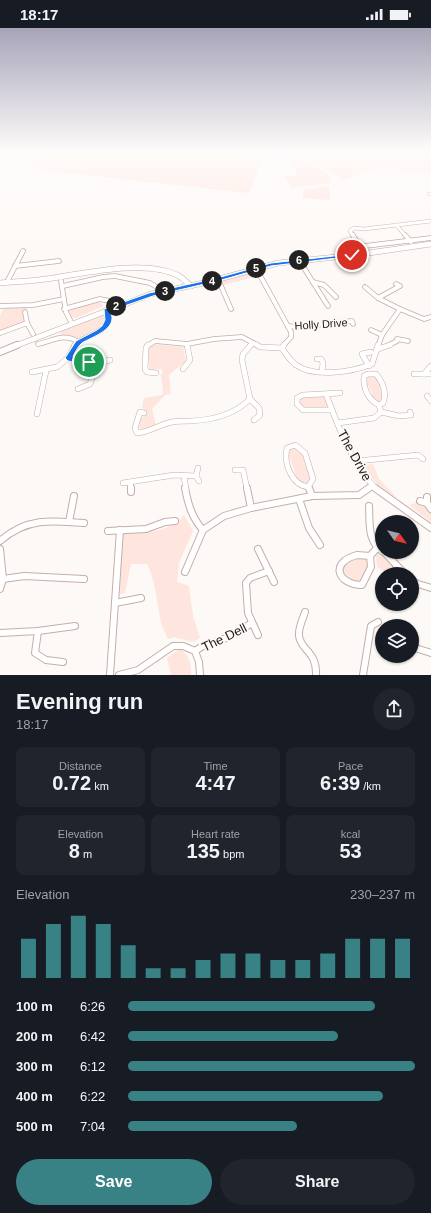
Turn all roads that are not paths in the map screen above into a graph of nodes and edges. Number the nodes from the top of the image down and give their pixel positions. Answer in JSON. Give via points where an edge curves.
{"nodes":[{"id":1,"x":431,"y":220,"type":"edge"},
{"id":2,"x":396,"y":225,"type":"junction"},
{"id":3,"x":431,"y":238,"type":"edge"},
{"id":4,"x":409,"y":240,"type":"junction"},
{"id":5,"x":431,"y":244,"type":"edge"},
{"id":6,"x":414,"y":246,"type":"junction"},
{"id":7,"x":23,"y":251,"type":"dead end"},
{"id":8,"x":299,"y":260,"type":"junction"},
{"id":9,"x":59,"y":261,"type":"dead end"},
{"id":10,"x":15,"y":266,"type":"junction"},
{"id":11,"x":256,"y":268,"type":"junction"},
{"id":12,"x":218,"y":279,"type":"junction"},
{"id":13,"x":61,"y":281,"type":"dead end"},
{"id":14,"x":7,"y":282,"type":"junction"},
{"id":15,"x":313,"y":282,"type":"junction"},
{"id":16,"x":0,"y":283,"type":"edge"},
{"id":17,"x":396,"y":284,"type":"dead end"},
{"id":18,"x":63,"y":286,"type":"junction"},
{"id":19,"x":155,"y":286,"type":"dead end"},
{"id":20,"x":191,"y":286,"type":"junction"},
{"id":21,"x":359,"y":287,"type":"dead end"},
{"id":22,"x":336,"y":297,"type":"dead end"},
{"id":23,"x":378,"y":298,"type":"junction"},
{"id":24,"x":64,"y":299,"type":"junction"},
{"id":25,"x":109,"y":301,"type":"dead end"},
{"id":26,"x":1,"y":306,"type":"edge"},
{"id":27,"x":328,"y":306,"type":"dead end"},
{"id":28,"x":64,"y":309,"type":"junction"},
{"id":29,"x":231,"y":309,"type":"dead end"},
{"id":30,"x":400,"y":309,"type":"junction"},
{"id":31,"x":106,"y":310,"type":"junction"},
{"id":32,"x":0,"y":312,"type":"edge"},
{"id":33,"x":25,"y":312,"type":"dead end"},
{"id":34,"x":431,"y":317,"type":"edge"},
{"id":35,"x":27,"y":323,"type":"junction"},
{"id":36,"x":72,"y":324,"type":"junction"},
{"id":37,"x":353,"y":324,"type":"dead end"},
{"id":38,"x":288,"y":326,"type":"junction"},
{"id":39,"x":371,"y":330,"type":"dead end"},
{"id":40,"x":0,"y":333,"type":"edge"},
{"id":41,"x":33,"y":334,"type":"dead end"},
{"id":42,"x":382,"y":335,"type":"junction"},
{"id":43,"x":408,"y":341,"type":"dead end"},
{"id":44,"x":78,"y":342,"type":"junction"},
{"id":45,"x":253,"y":343,"type":"junction"},
{"id":46,"x":38,"y":344,"type":"dead end"},
{"id":47,"x":187,"y":344,"type":"junction"},
{"id":48,"x":282,"y":348,"type":"junction"},
{"id":49,"x":378,"y":349,"type":"junction"},
{"id":50,"x":0,"y":352,"type":"edge"},
{"id":51,"x":371,"y":352,"type":"dead end"},
{"id":52,"x":68,"y":358,"type":"junction"},
{"id":53,"x":317,"y":359,"type":"dead end"},
{"id":54,"x":110,"y":360,"type":"dead end"},
{"id":55,"x":92,"y":365,"type":"junction"},
{"id":56,"x":369,"y":366,"type":"junction"},
{"id":57,"x":431,"y":366,"type":"edge"},
{"id":58,"x":183,"y":369,"type":"dead end"},
{"id":59,"x":46,"y":371,"type":"junction"},
{"id":60,"x":32,"y":372,"type":"dead end"},
{"id":61,"x":322,"y":372,"type":"junction"},
{"id":62,"x":156,"y":373,"type":"dead end"},
{"id":63,"x":414,"y":374,"type":"dead end"},
{"id":64,"x":424,"y":374,"type":"junction"},
{"id":65,"x":431,"y":374,"type":"edge"},
{"id":66,"x":78,"y":389,"type":"dead end"},
{"id":67,"x":340,"y":393,"type":"dead end"},
{"id":68,"x":326,"y":394,"type":"junction"},
{"id":69,"x":428,"y":396,"type":"dead end"},
{"id":70,"x":250,"y":399,"type":"junction"},
{"id":71,"x":431,"y":401,"type":"edge"},
{"id":72,"x":379,"y":405,"type":"junction"},
{"id":73,"x":331,"y":410,"type":"junction"},
{"id":74,"x":380,"y":412,"type":"junction"},
{"id":75,"x":410,"y":412,"type":"dead end"},
{"id":76,"x":144,"y":413,"type":"dead end"},
{"id":77,"x":37,"y":414,"type":"dead end"},
{"id":78,"x":254,"y":420,"type":"dead end"},
{"id":79,"x":338,"y":423,"type":"junction"},
{"id":80,"x":420,"y":455,"type":"dead end"},
{"id":81,"x":357,"y":462,"type":"junction"},
{"id":82,"x":198,"y":468,"type":"dead end"},
{"id":83,"x":235,"y":470,"type":"dead end"},
{"id":84,"x":184,"y":476,"type":"junction"},
{"id":85,"x":130,"y":482,"type":"junction"},
{"id":86,"x":123,"y":483,"type":"dead end"},
{"id":87,"x":372,"y":486,"type":"junction"},
{"id":88,"x":308,"y":487,"type":"junction"},
{"id":89,"x":130,"y":492,"type":"dead end"},
{"id":90,"x":74,"y":496,"type":"dead end"},
{"id":91,"x":312,"y":496,"type":"junction"},
{"id":92,"x":299,"y":500,"type":"junction"},
{"id":93,"x":420,"y":501,"type":"dead end"},
{"id":94,"x":369,"y":506,"type":"dead end"},
{"id":95,"x":250,"y":508,"type":"junction"},
{"id":96,"x":431,"y":509,"type":"edge"},
{"id":97,"x":175,"y":521,"type":"dead end"},
{"id":98,"x":69,"y":522,"type":"junction"},
{"id":99,"x":84,"y":523,"type":"dead end"},
{"id":100,"x":431,"y":528,"type":"edge"},
{"id":101,"x":120,"y":530,"type":"junction"},
{"id":102,"x":203,"y":530,"type":"junction"},
{"id":103,"x":108,"y":531,"type":"dead end"},
{"id":104,"x":0,"y":541,"type":"edge"},
{"id":105,"x":375,"y":544,"type":"edge"},
{"id":106,"x":320,"y":545,"type":"dead end"},
{"id":107,"x":0,"y":549,"type":"edge"},
{"id":108,"x":258,"y":549,"type":"dead end"},
{"id":109,"x":375,"y":553,"type":"edge"},
{"id":110,"x":370,"y":556,"type":"junction"},
{"id":111,"x":390,"y":559,"type":"edge"},
{"id":112,"x":398,"y":567,"type":"edge"},
{"id":113,"x":269,"y":571,"type":"junction"},
{"id":114,"x":185,"y":572,"type":"dead end"},
{"id":115,"x":3,"y":579,"type":"junction"},
{"id":116,"x":84,"y":579,"type":"dead end"},
{"id":117,"x":274,"y":582,"type":"dead end"},
{"id":118,"x":419,"y":584,"type":"edge"},
{"id":119,"x":431,"y":588,"type":"edge"},
{"id":120,"x":0,"y":589,"type":"edge"},
{"id":121,"x":141,"y":598,"type":"dead end"},
{"id":122,"x":115,"y":603,"type":"junction"},
{"id":123,"x":305,"y":612,"type":"dead end"},
{"id":124,"x":252,"y":623,"type":"junction"},
{"id":125,"x":375,"y":624,"type":"edge"},
{"id":126,"x":75,"y":626,"type":"dead end"},
{"id":127,"x":38,"y":631,"type":"junction"},
{"id":128,"x":0,"y":633,"type":"edge"},
{"id":129,"x":258,"y":635,"type":"dead end"},
{"id":130,"x":419,"y":649,"type":"edge"},
{"id":131,"x":195,"y":651,"type":"junction"},
{"id":132,"x":431,"y":653,"type":"edge"},
{"id":133,"x":63,"y":662,"type":"dead end"},
{"id":134,"x":110,"y":675,"type":"edge"},
{"id":135,"x":119,"y":675,"type":"edge"},
{"id":136,"x":200,"y":675,"type":"edge"},
{"id":137,"x":316,"y":675,"type":"edge"},
{"id":138,"x":363,"y":675,"type":"edge"}],
"edges":[{"from":1,"to":2,"type":"street"},
{"from":2,"to":4,"type":"street"},
{"from":2,"to":4,"type":"street","via":[[354,228],[350,231],[358,244],[363,246]]},
{"from":3,"to":4,"type":"street"},
{"from":4,"to":6,"type":"street"},
{"from":5,"to":6,"type":"street"},
{"from":6,"to":8,"type":"street"},
{"from":7,"to":10,"type":"street"},
{"from":8,"to":11,"type":"street"},
{"from":8,"to":15,"type":"street"},
{"from":9,"to":10,"type":"street"},
{"from":10,"to":14,"type":"street"},
{"from":11,"to":12,"type":"street"},
{"from":11,"to":38,"type":"street"},
{"from":12,"to":20,"type":"street"},
{"from":12,"to":29,"type":"street"},
{"from":13,"to":18,"type":"street"},
{"from":14,"to":16,"type":"street"},
{"from":14,"to":20,"type":"street","via":[[137,268],[174,273],[184,278]]},
{"from":15,"to":22,"type":"street","via":[[324,285]]},
{"from":15,"to":27,"type":"street"},
{"from":17,"to":23,"type":"street","via":[[400,286]]},
{"from":18,"to":19,"type":"street","via":[[92,278],[115,276]]},
{"from":18,"to":24,"type":"street"},
{"from":20,"to":31,"type":"street","via":[[148,295]]},
{"from":21,"to":23,"type":"street","via":[[368,288]]},
{"from":23,"to":30,"type":"street"},
{"from":24,"to":26,"type":"street","via":[[33,305]]},
{"from":24,"to":28,"type":"street"},
{"from":25,"to":28,"type":"street","via":[[100,299]]},
{"from":26,"to":32,"type":"street"},
{"from":28,"to":36,"type":"street"},
{"from":30,"to":34,"type":"street","via":[[424,319]]},
{"from":30,"to":42,"type":"street"},
{"from":31,"to":36,"type":"street"},
{"from":31,"to":44,"type":"street","via":[[108,320],[105,327]]},
{"from":33,"to":35,"type":"street"},
{"from":35,"to":40,"type":"street"},
{"from":35,"to":41,"type":"street"},
{"from":36,"to":50,"type":"street"},
{"from":37,"to":38,"type":"street","name":"Holly Drive","via":[[352,321]]},
{"from":38,"to":48,"type":"street","via":[[291,337]]},
{"from":39,"to":42,"type":"street"},
{"from":42,"to":49,"type":"street"},
{"from":43,"to":49,"type":"street","via":[[397,339],[391,346]]},
{"from":44,"to":46,"type":"street","via":[[70,336],[64,336]]},
{"from":44,"to":52,"type":"street"},
{"from":45,"to":47,"type":"street","via":[[236,337]]},
{"from":45,"to":48,"type":"street","via":[[260,347]]},
{"from":45,"to":70,"type":"street","via":[[243,354],[242,360]]},
{"from":47,"to":58,"type":"street","via":[[190,360]]},
{"from":47,"to":62,"type":"street","via":[[155,341],[148,345],[146,369],[148,372]]},
{"from":48,"to":61,"type":"street","via":[[287,357],[297,365]]},
{"from":49,"to":56,"type":"street"},
{"from":51,"to":56,"type":"street","via":[[362,354]]},
{"from":52,"to":55,"type":"street","via":[[89,362]]},
{"from":52,"to":59,"type":"street","via":[[59,367]]},
{"from":53,"to":61,"type":"street","via":[[322,359]]},
{"from":54,"to":55,"type":"street"},
{"from":55,"to":66,"type":"street","via":[[90,385],[88,388]]},
{"from":56,"to":61,"type":"street","via":[[350,371]]},
{"from":57,"to":64,"type":"street"},
{"from":59,"to":60,"type":"street"},
{"from":59,"to":77,"type":"street"},
{"from":63,"to":64,"type":"street"},
{"from":64,"to":65,"type":"street"},
{"from":67,"to":68,"type":"street"},
{"from":68,"to":73,"type":"street","name":"The Drive"},
{"from":68,"to":73,"type":"street","via":[[300,396],[296,403],[300,409],[308,411]]},
{"from":69,"to":71,"type":"street"},
{"from":70,"to":76,"type":"street","via":[[232,414],[205,420],[172,422],[147,433],[137,433],[135,428],[140,412]]},
{"from":70,"to":78,"type":"street","via":[[259,408],[260,416]]},
{"from":72,"to":72,"type":"street","via":[[370,398],[363,380],[368,374],[376,374],[381,380],[386,397]]},
{"from":72,"to":74,"type":"street"},
{"from":73,"to":79,"type":"street","name":"The Drive"},
{"from":74,"to":75,"type":"street","via":[[411,416]]},
{"from":74,"to":79,"type":"street","via":[[374,418]]},
{"from":79,"to":81,"type":"street","name":"The Drive"},
{"from":80,"to":81,"type":"street"},
{"from":81,"to":87,"type":"street","name":"The Drive"},
{"from":82,"to":84,"type":"street","via":[[197,479]]},
{"from":83,"to":95,"type":"street","via":[[243,470]]},
{"from":84,"to":85,"type":"street","via":[[174,475]]},
{"from":84,"to":102,"type":"street","via":[[186,499],[196,524]]},
{"from":85,"to":86,"type":"street"},
{"from":85,"to":89,"type":"street"},
{"from":87,"to":91,"type":"street","via":[[359,495]]},
{"from":87,"to":100,"type":"street","name":"The Drive","via":[[413,512]]},
{"from":88,"to":88,"type":"street","via":[[297,484],[293,478],[285,456],[287,448],[291,446],[299,446],[305,453],[312,480]]},
{"from":88,"to":91,"type":"street"},
{"from":90,"to":98,"type":"street"},
{"from":91,"to":92,"type":"street"},
{"from":92,"to":95,"type":"street"},
{"from":92,"to":106,"type":"street","via":[[308,528]]},
{"from":93,"to":96,"type":"street","via":[[427,500]]},
{"from":94,"to":105,"type":"street","via":[[371,540]]},
{"from":95,"to":102,"type":"street","via":[[224,516]]},
{"from":97,"to":101,"type":"street","via":[[146,529]]},
{"from":98,"to":99,"type":"street"},
{"from":98,"to":104,"type":"street","via":[[34,521],[16,529]]},
{"from":101,"to":103,"type":"street"},
{"from":101,"to":122,"type":"street"},
{"from":102,"to":114,"type":"street"},
{"from":107,"to":115,"type":"street"},
{"from":108,"to":113,"type":"street"},
{"from":109,"to":110,"type":"street"},
{"from":110,"to":110,"type":"street","via":[[371,567],[362,585],[354,585],[339,571],[342,562],[356,555]]},
{"from":111,"to":112,"type":"street"},
{"from":113,"to":117,"type":"street"},
{"from":113,"to":124,"type":"street","name":"The Dell","via":[[250,578],[246,583],[248,613]]},
{"from":115,"to":116,"type":"street","via":[[39,575],[68,580]]},
{"from":115,"to":120,"type":"street"},
{"from":118,"to":119,"type":"street"},
{"from":121,"to":122,"type":"street"},
{"from":122,"to":134,"type":"street"},
{"from":123,"to":137,"type":"street","via":[[299,636],[301,643],[314,657]]},
{"from":124,"to":129,"type":"street","name":"The Dell"},
{"from":124,"to":131,"type":"street","name":"The Dell","via":[[229,637]]},
{"from":125,"to":138,"type":"street","via":[[371,626]]},
{"from":126,"to":127,"type":"street"},
{"from":127,"to":128,"type":"street"},
{"from":127,"to":133,"type":"street","via":[[35,653],[46,660]]},
{"from":130,"to":132,"type":"street"},
{"from":131,"to":135,"type":"street","via":[[183,646],[173,646],[138,670]]},
{"from":131,"to":136,"type":"street"}]}
